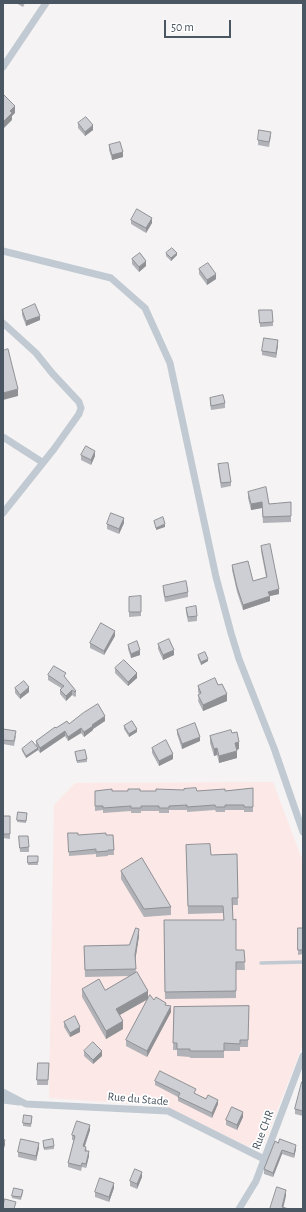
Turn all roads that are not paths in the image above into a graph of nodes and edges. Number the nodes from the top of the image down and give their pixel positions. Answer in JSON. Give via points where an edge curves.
{"nodes":[{"id":1,"x":46,"y":3,"type":"edge"},
{"id":2,"x":3,"y":67,"type":"edge"},
{"id":3,"x":3,"y":252,"type":"edge"},
{"id":4,"x":3,"y":323,"type":"edge"},
{"id":5,"x":3,"y":437,"type":"edge"},
{"id":6,"x":42,"y":462,"type":"junction"},
{"id":7,"x":3,"y":513,"type":"edge"},
{"id":8,"x":303,"y":832,"type":"edge"},
{"id":9,"x":303,"y":962,"type":"edge"},
{"id":10,"x":261,"y":963,"type":"dead end"},
{"id":11,"x":303,"y":1056,"type":"edge"},
{"id":12,"x":3,"y":1092,"type":"edge"},
{"id":13,"x":3,"y":1100,"type":"edge"},
{"id":14,"x":26,"y":1104,"type":"junction"},
{"id":15,"x":264,"y":1159,"type":"junction"},
{"id":16,"x":239,"y":1209,"type":"edge"}],
"edges":[{"from":1,"to":2,"type":"street"},
{"from":3,"to":8,"type":"street","via":[[111,278],[145,308],[170,363],[216,577],[231,633]]},
{"from":4,"to":6,"type":"street","via":[[36,353],[81,404],[79,414]]},
{"from":5,"to":6,"type":"street"},
{"from":6,"to":7,"type":"street"},
{"from":9,"to":10,"type":"lane"},
{"from":11,"to":15,"type":"street","name":"Rue CHR"},
{"from":12,"to":14,"type":"street","name":"Rue du Stade"},
{"from":13,"to":14,"type":"street"},
{"from":14,"to":15,"type":"street","name":"Rue du Stade","via":[[168,1111]]},
{"from":15,"to":16,"type":"street","name":"Rue CHR","via":[[256,1181]]}]}
